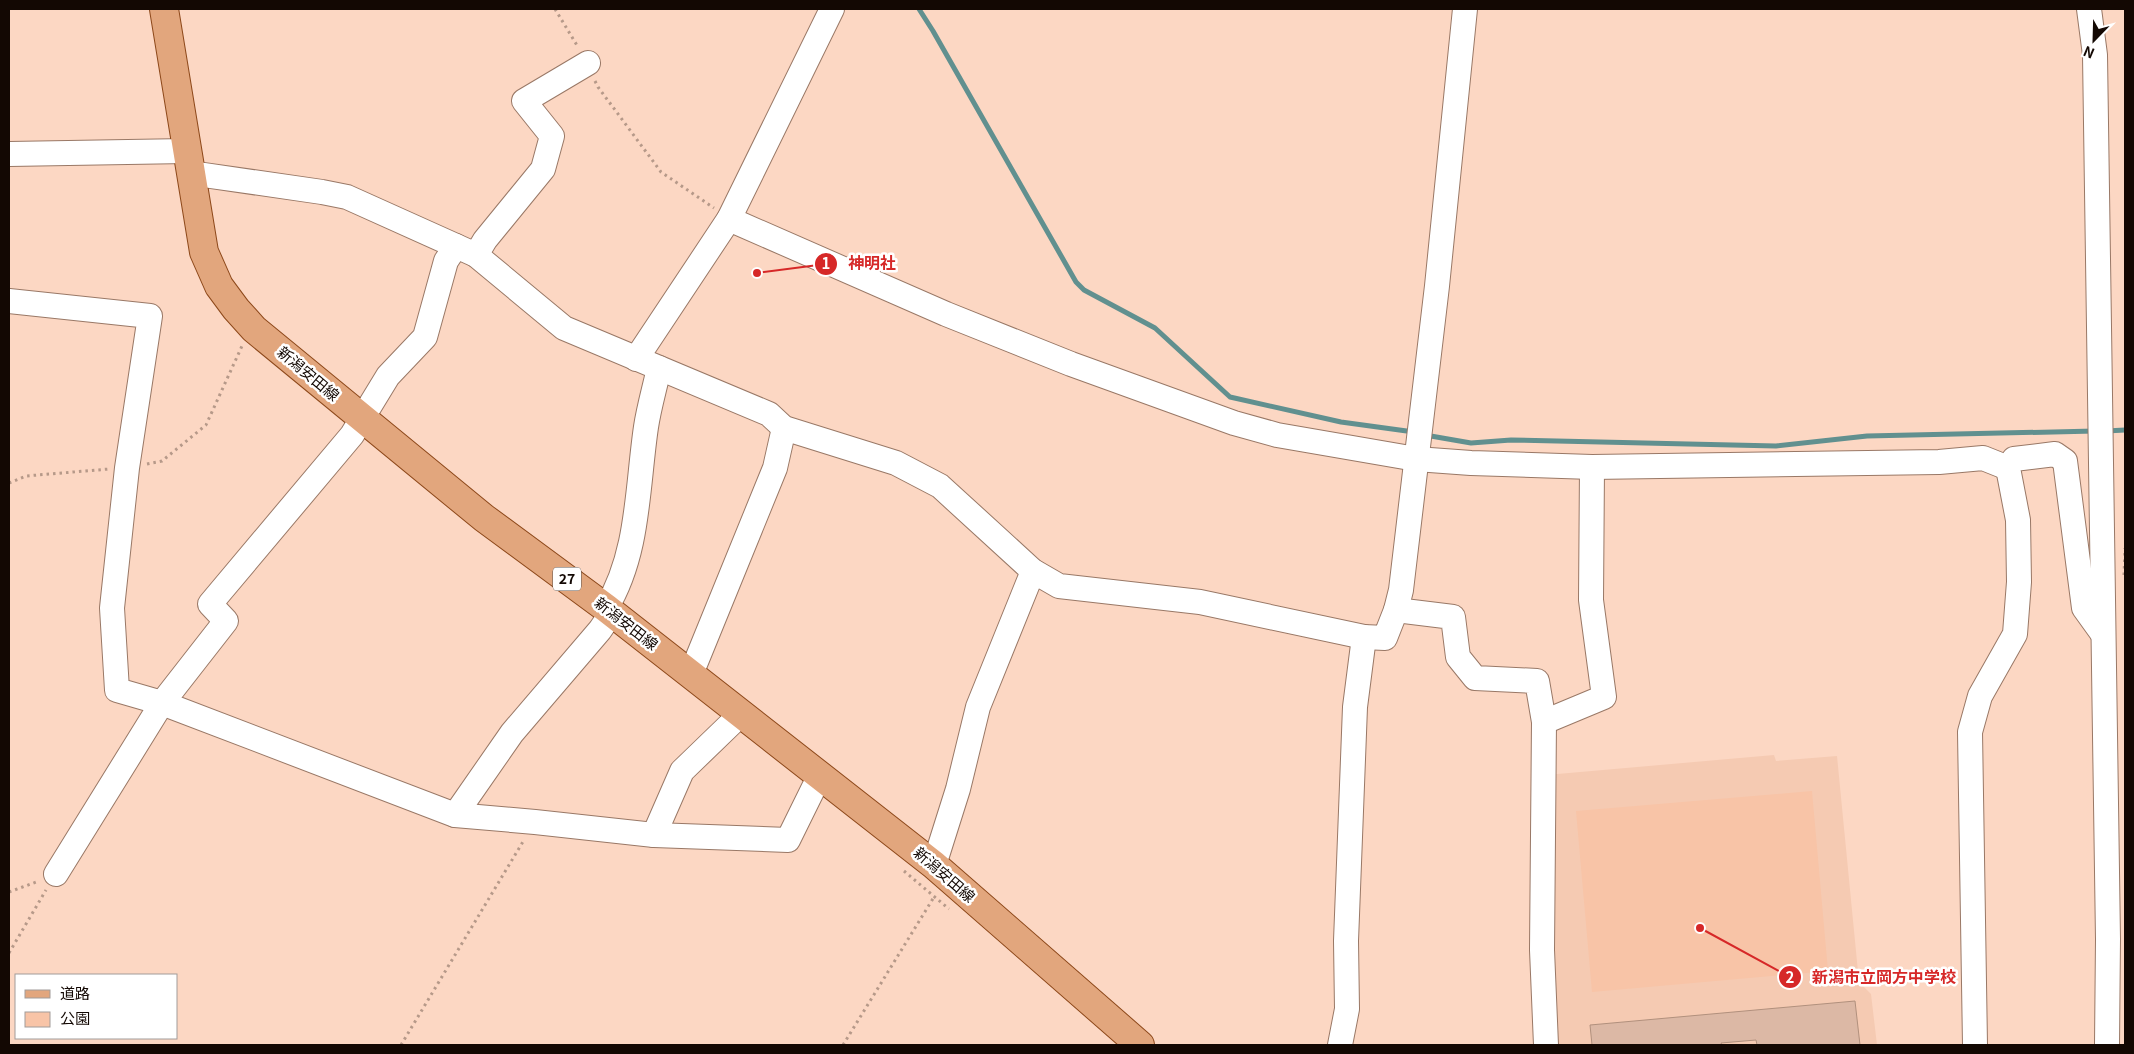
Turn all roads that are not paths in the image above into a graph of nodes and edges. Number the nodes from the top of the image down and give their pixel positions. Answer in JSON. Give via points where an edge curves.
{"nodes":[{"id":1,"x":164,"y":9,"type":"edge"},
{"id":2,"x":832,"y":9,"type":"edge"},
{"id":3,"x":1465,"y":9,"type":"edge"},
{"id":4,"x":2089,"y":9,"type":"edge"},
{"id":5,"x":588,"y":63,"type":"road end"},
{"id":6,"x":9,"y":154,"type":"edge"},
{"id":7,"x":189,"y":162,"type":"junction"},
{"id":8,"x":729,"y":219,"type":"junction"},
{"id":9,"x":466,"y":250,"type":"junction"},
{"id":10,"x":9,"y":300,"type":"edge"},
{"id":11,"x":636,"y":359,"type":"junction"},
{"id":12,"x":659,"y":368,"type":"junction"},
{"id":13,"x":362,"y":419,"type":"junction"},
{"id":14,"x":784,"y":428,"type":"junction"},
{"id":15,"x":1416,"y":459,"type":"junction"},
{"id":16,"x":1592,"y":467,"type":"junction"},
{"id":17,"x":2008,"y":468,"type":"junction"},
{"id":18,"x":1033,"y":571,"type":"junction"},
{"id":19,"x":1396,"y":610,"type":"junction"},
{"id":20,"x":609,"y":611,"type":"junction"},
{"id":21,"x":2102,"y":633,"type":"junction"},
{"id":22,"x":1364,"y":637,"type":"junction"},
{"id":23,"x":691,"y":674,"type":"junction"},
{"id":24,"x":162,"y":703,"type":"junction"},
{"id":25,"x":742,"y":714,"type":"junction"},
{"id":26,"x":1544,"y":722,"type":"junction"},
{"id":27,"x":820,"y":775,"type":"junction"},
{"id":28,"x":455,"y":815,"type":"junction"},
{"id":29,"x":654,"y":835,"type":"junction"},
{"id":30,"x":940,"y":871,"type":"junction"},
{"id":31,"x":56,"y":874,"type":"road end"},
{"id":32,"x":2104,"y":1041,"type":"edge"},
{"id":33,"x":1140,"y":1045,"type":"edge"},
{"id":34,"x":1340,"y":1045,"type":"edge"},
{"id":35,"x":1546,"y":1045,"type":"edge"},
{"id":36,"x":1975,"y":1045,"type":"edge"}],
"edges":[{"from":1,"to":7,"type":"main road","name":"新潟安田線","number":"27"},
{"from":2,"to":8,"type":"street"},
{"from":3,"to":15,"type":"street"},
{"from":4,"to":21,"type":"street","via":[[2095,55]]},
{"from":5,"to":9,"type":"street","via":[[524,101],[552,136],[543,170],[485,240]]},
{"from":6,"to":7,"type":"street"},
{"from":7,"to":9,"type":"street","via":[[347,197]]},
{"from":7,"to":13,"type":"main road","name":"新潟安田線","number":"27","via":[[204,252],[219,286],[254,328]]},
{"from":8,"to":11,"type":"street"},
{"from":8,"to":15,"type":"street","via":[[964,321],[1234,423],[1277,435]]},
{"from":9,"to":11,"type":"street","via":[[564,328]]},
{"from":9,"to":13,"type":"street","via":[[446,261],[425,337],[388,376]]},
{"from":10,"to":24,"type":"street","via":[[150,316],[127,468],[112,608],[117,690]]},
{"from":11,"to":12,"type":"street"},
{"from":12,"to":14,"type":"street","via":[[770,414]]},
{"from":12,"to":20,"type":"street","via":[[646,426],[632,543]]},
{"from":13,"to":20,"type":"main road","name":"新潟安田線","number":"27","via":[[484,518]]},
{"from":13,"to":24,"type":"street","via":[[352,436],[210,604],[226,621]]},
{"from":14,"to":18,"type":"street","via":[[896,463],[940,486]]},
{"from":14,"to":23,"type":"street","via":[[775,468]]},
{"from":15,"to":16,"type":"street"},
{"from":15,"to":19,"type":"street"},
{"from":16,"to":17,"type":"street","via":[[1939,462],[1983,458]]},
{"from":16,"to":26,"type":"street","via":[[1591,600],[1604,697]]},
{"from":17,"to":21,"type":"street","via":[[2014,458],[2055,454],[2065,461],[2084,608]]},
{"from":17,"to":36,"type":"street","via":[[2018,520],[2019,582],[2015,634],[1980,696],[1970,732]]},
{"from":18,"to":22,"type":"street","via":[[1059,586],[1200,602]]},
{"from":18,"to":30,"type":"street","via":[[978,707]]},
{"from":19,"to":22,"type":"street","via":[[1385,638]]},
{"from":19,"to":26,"type":"street","via":[[1452,617],[1458,657],[1475,678],[1538,681]]},
{"from":20,"to":23,"type":"main road","name":"新潟安田線","number":"27"},
{"from":20,"to":28,"type":"street","via":[[600,630],[512,733]]},
{"from":21,"to":32,"type":"street","via":[[2108,939]]},
{"from":22,"to":34,"type":"street","via":[[1355,707],[1346,941],[1347,1009]]},
{"from":23,"to":25,"type":"main road","name":"新潟安田線","number":"27"},
{"from":24,"to":28,"type":"street"},
{"from":24,"to":31,"type":"street"},
{"from":25,"to":27,"type":"main road","name":"新潟安田線","number":"27"},
{"from":25,"to":29,"type":"street","via":[[682,772]]},
{"from":26,"to":35,"type":"street","via":[[1542,950]]},
{"from":27,"to":29,"type":"street","via":[[788,840]]},
{"from":27,"to":30,"type":"main road","name":"新潟安田線","number":"27"},
{"from":28,"to":29,"type":"street"},
{"from":30,"to":33,"type":"main road","name":"新潟安田線","number":"27"}]}
